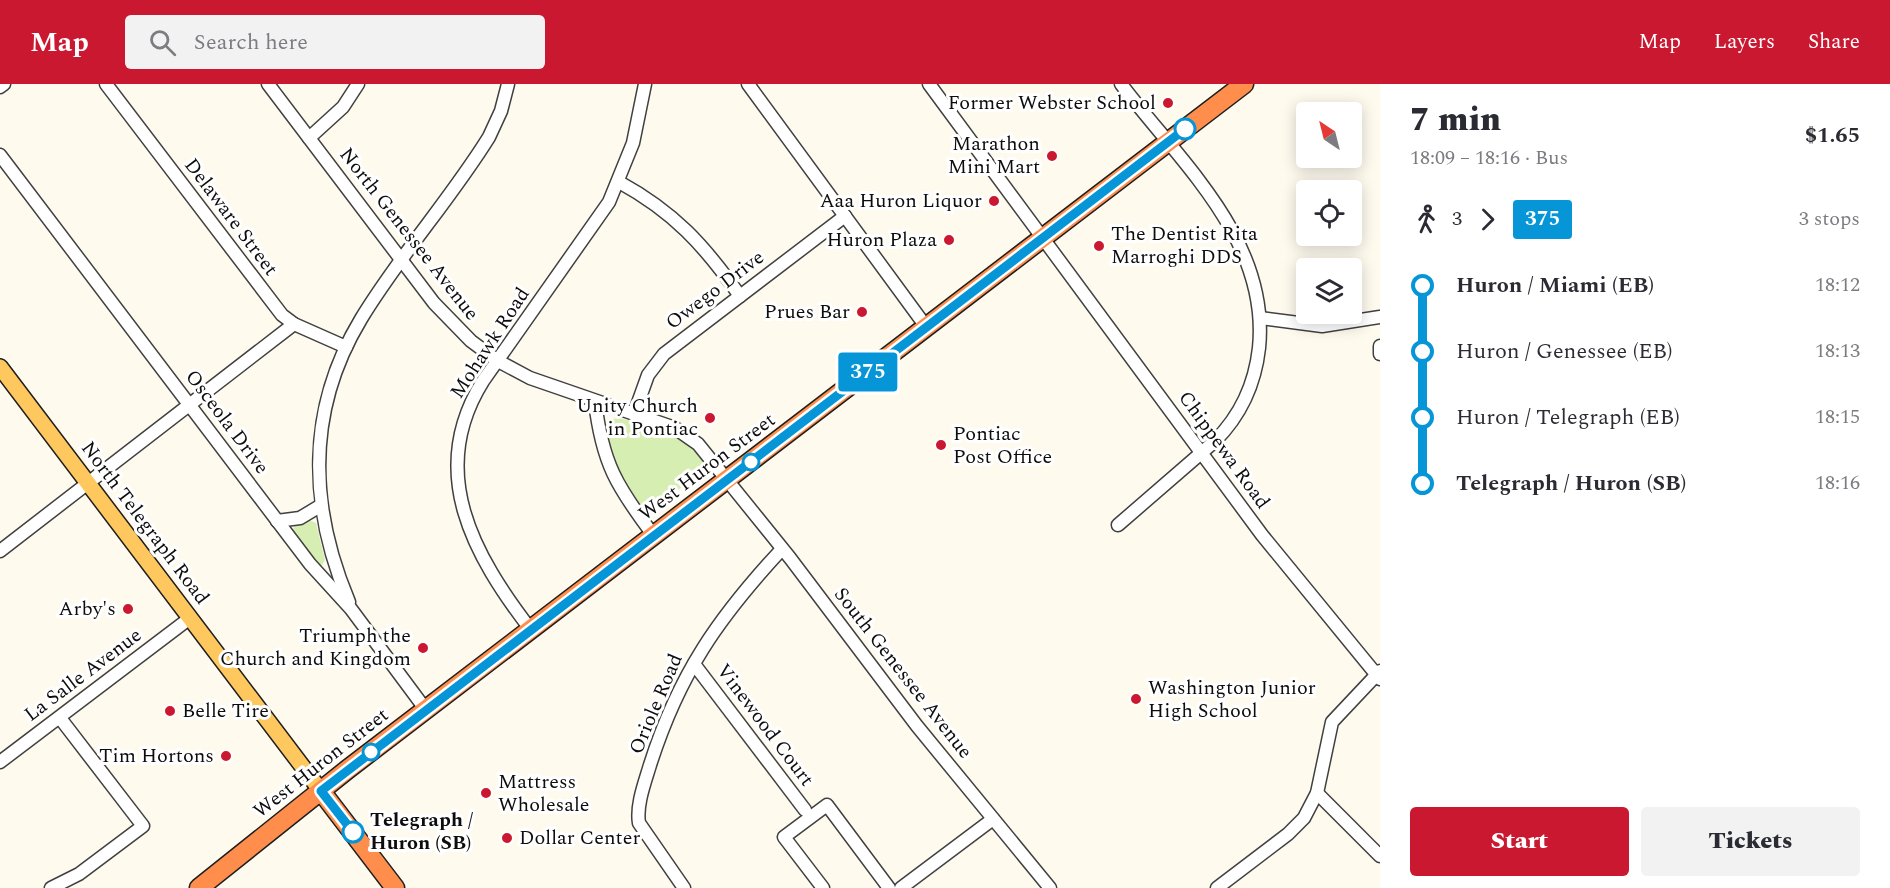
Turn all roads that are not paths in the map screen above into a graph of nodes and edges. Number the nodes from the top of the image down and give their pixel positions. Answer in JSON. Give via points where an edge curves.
{"nodes":[{"id":1,"x":106,"y":84,"type":"edge"},
{"id":2,"x":268,"y":84,"type":"edge"},
{"id":3,"x":358,"y":84,"type":"edge"},
{"id":4,"x":508,"y":84,"type":"edge"},
{"id":5,"x":645,"y":84,"type":"edge"},
{"id":6,"x":748,"y":84,"type":"edge"},
{"id":7,"x":929,"y":84,"type":"edge"},
{"id":8,"x":1121,"y":84,"type":"edge"},
{"id":9,"x":1244,"y":84,"type":"edge"},
{"id":10,"x":309,"y":138,"type":"junction"},
{"id":11,"x":1167,"y":143,"type":"junction"},
{"id":12,"x":0,"y":155,"type":"edge"},
{"id":13,"x":619,"y":182,"type":"junction"},
{"id":14,"x":845,"y":216,"type":"junction"},
{"id":15,"x":1044,"y":238,"type":"junction"},
{"id":16,"x":402,"y":260,"type":"junction"},
{"id":17,"x":740,"y":296,"type":"junction"},
{"id":18,"x":1380,"y":317,"type":"edge"},
{"id":19,"x":1260,"y":318,"type":"junction"},
{"id":20,"x":294,"y":324,"type":"junction"},
{"id":21,"x":927,"y":328,"type":"junction"},
{"id":22,"x":1380,"y":346,"type":"edge"},
{"id":23,"x":346,"y":347,"type":"junction"},
{"id":24,"x":1380,"y":354,"type":"edge"},
{"id":25,"x":498,"y":361,"type":"junction"},
{"id":26,"x":3,"y":378,"type":"edge"},
{"id":27,"x":594,"y":400,"type":"junction"},
{"id":28,"x":189,"y":405,"type":"junction"},
{"id":29,"x":634,"y":414,"type":"junction"},
{"id":30,"x":1201,"y":453,"type":"junction"},
{"id":31,"x":727,"y":480,"type":"junction"},
{"id":32,"x":87,"y":482,"type":"junction"},
{"id":33,"x":320,"y":506,"type":"junction"},
{"id":34,"x":277,"y":521,"type":"junction"},
{"id":35,"x":1118,"y":525,"type":"dead end"},
{"id":36,"x":654,"y":536,"type":"junction"},
{"id":37,"x":782,"y":549,"type":"junction"},
{"id":38,"x":0,"y":551,"type":"edge"},
{"id":39,"x":351,"y":609,"type":"junction"},
{"id":40,"x":190,"y":618,"type":"junction"},
{"id":41,"x":531,"y":630,"type":"junction"},
{"id":42,"x":694,"y":664,"type":"junction"},
{"id":43,"x":1379,"y":675,"type":"edge"},
{"id":44,"x":426,"y":710,"type":"junction"},
{"id":45,"x":60,"y":718,"type":"junction"},
{"id":46,"x":0,"y":762,"type":"edge"},
{"id":47,"x":321,"y":791,"type":"junction"},
{"id":48,"x":1317,"y":793,"type":"junction"},
{"id":49,"x":805,"y":810,"type":"dead end"},
{"id":50,"x":993,"y":819,"type":"junction"},
{"id":51,"x":1380,"y":856,"type":"edge"},
{"id":52,"x":51,"y":888,"type":"edge"},
{"id":53,"x":199,"y":888,"type":"edge"},
{"id":54,"x":395,"y":888,"type":"edge"},
{"id":55,"x":684,"y":888,"type":"edge"},
{"id":56,"x":822,"y":888,"type":"edge"},
{"id":57,"x":889,"y":888,"type":"edge"},
{"id":58,"x":901,"y":888,"type":"edge"},
{"id":59,"x":1050,"y":888,"type":"edge"},
{"id":60,"x":1217,"y":888,"type":"edge"}],
"edges":[{"from":1,"to":20,"type":"street","name":"Delaware Street","via":[[276,309]]},
{"from":2,"to":10,"type":"street","name":"North Genessee Avenue"},
{"from":3,"to":10,"type":"street","via":[[343,107]]},
{"from":4,"to":16,"type":"street","via":[[489,137]]},
{"from":5,"to":13,"type":"street","name":"Mohawk Road","via":[[637,130]]},
{"from":6,"to":14,"type":"street"},
{"from":7,"to":15,"type":"street","name":"Chippewa Road"},
{"from":8,"to":11,"type":"street"},
{"from":9,"to":11,"type":"highway","name":"West Huron Street"},
{"from":10,"to":16,"type":"street","name":"North Genessee Avenue"},
{"from":11,"to":15,"type":"highway","name":"West Huron Street"},
{"from":11,"to":19,"type":"street","via":[[1238,239],[1251,271]]},
{"from":12,"to":28,"type":"street","name":"Osceola Drive"},
{"from":13,"to":17,"type":"street","via":[[682,224]]},
{"from":13,"to":25,"type":"street","name":"Mohawk Road","via":[[591,230]]},
{"from":14,"to":17,"type":"street","name":"Owego Drive"},
{"from":14,"to":21,"type":"street"},
{"from":15,"to":21,"type":"highway","name":"West Huron Street"},
{"from":15,"to":30,"type":"street","name":"Chippewa Road"},
{"from":16,"to":23,"type":"street"},
{"from":16,"to":25,"type":"street","name":"North Genessee Avenue","via":[[449,321]]},
{"from":17,"to":29,"type":"street","name":"Owego Drive","via":[[658,360],[648,375]]},
{"from":18,"to":19,"type":"street","via":[[1322,326]]},
{"from":19,"to":30,"type":"street","via":[[1258,356],[1248,393],[1230,425]]},
{"from":20,"to":23,"type":"street","name":"Delaware Street"},
{"from":20,"to":28,"type":"street"},
{"from":21,"to":31,"type":"highway","name":"West Huron Street"},
{"from":22,"to":24,"type":"street"},
{"from":23,"to":33,"type":"street","via":[[332,382],[322,425],[318,463]]},
{"from":25,"to":27,"type":"street","name":"North Genessee Avenue","via":[[537,381]]},
{"from":25,"to":41,"type":"street","name":"Mohawk Road","via":[[475,394],[463,424],[458,455],[460,490],[468,527],[484,564]]},
{"from":26,"to":32,"type":"main road","name":"North Telegraph Road"},
{"from":27,"to":29,"type":"street","name":"North Genessee Avenue"},
{"from":27,"to":36,"type":"street","via":[[602,447],[611,472]]},
{"from":28,"to":32,"type":"street"},
{"from":28,"to":34,"type":"street","name":"Osceola Drive"},
{"from":29,"to":31,"type":"street","name":"North Genessee Avenue","via":[[685,434]]},
{"from":30,"to":35,"type":"street"},
{"from":30,"to":43,"type":"street","name":"Chippewa Road","via":[[1283,562]]},
{"from":31,"to":36,"type":"highway","name":"West Huron Street"},
{"from":31,"to":37,"type":"street","name":"South Genessee Avenue"},
{"from":32,"to":38,"type":"street"},
{"from":32,"to":40,"type":"main road","name":"North Telegraph Road"},
{"from":33,"to":34,"type":"street","via":[[300,518]]},
{"from":33,"to":39,"type":"street","via":[[333,563]]},
{"from":34,"to":39,"type":"street","name":"Osceola Drive","via":[[309,564]]},
{"from":36,"to":41,"type":"highway","name":"West Huron Street"},
{"from":37,"to":42,"type":"street","name":"Oriole Road","via":[[729,607]]},
{"from":37,"to":50,"type":"street","name":"South Genessee Avenue"},
{"from":39,"to":44,"type":"street","name":"Osceola Drive"},
{"from":40,"to":45,"type":"street","name":"La Salle Avenue"},
{"from":40,"to":47,"type":"main road","name":"North Telegraph Road"},
{"from":41,"to":44,"type":"highway","name":"West Huron Street"},
{"from":42,"to":49,"type":"street","name":"Vinewood Court"},
{"from":42,"to":55,"type":"street","name":"Oriole Road","via":[[658,743],[638,816],[642,831]]},
{"from":43,"to":48,"type":"street","via":[[1332,722]]},
{"from":44,"to":47,"type":"highway","name":"West Huron Street"},
{"from":45,"to":46,"type":"street","name":"La Salle Avenue"},
{"from":45,"to":52,"type":"street","via":[[143,826],[79,874]]},
{"from":47,"to":53,"type":"highway","name":"West Huron Street"},
{"from":47,"to":54,"type":"highway"},
{"from":48,"to":51,"type":"street"},
{"from":48,"to":60,"type":"street","via":[[1294,829]]},
{"from":50,"to":58,"type":"street"},
{"from":50,"to":59,"type":"street","name":"South Genessee Avenue"},
{"from":56,"to":57,"type":"street","via":[[784,837],[827,805]]}]}
